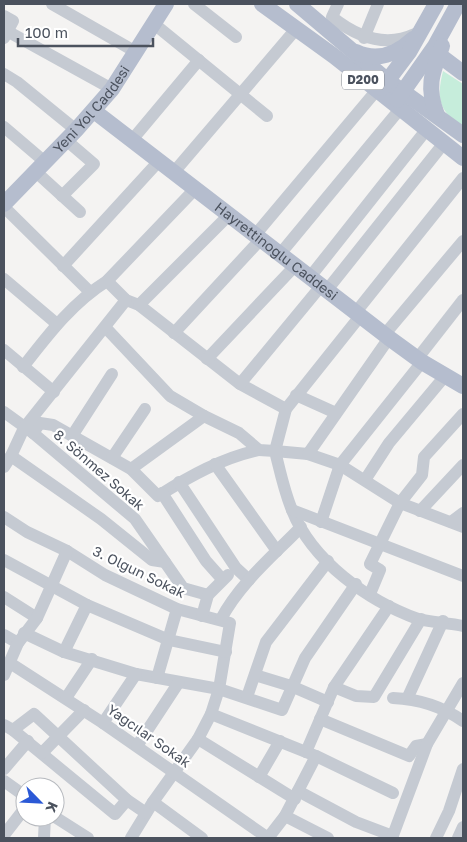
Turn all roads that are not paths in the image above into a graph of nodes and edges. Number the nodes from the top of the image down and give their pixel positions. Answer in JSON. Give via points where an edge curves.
{"nodes":[{"id":1,"x":52,"y":4,"type":"edge"},
{"id":2,"x":164,"y":4,"type":"edge"},
{"id":3,"x":194,"y":4,"type":"edge"},
{"id":4,"x":262,"y":4,"type":"edge"},
{"id":5,"x":338,"y":4,"type":"edge"},
{"id":6,"x":378,"y":4,"type":"edge"},
{"id":7,"x":436,"y":4,"type":"edge"},
{"id":8,"x":458,"y":4,"type":"edge"},
{"id":9,"x":302,"y":5,"type":"edge"},
{"id":10,"x":4,"y":16,"type":"edge"},
{"id":11,"x":153,"y":23,"type":"junction"},
{"id":12,"x":296,"y":28,"type":"junction"},
{"id":13,"x":422,"y":30,"type":"junction"},
{"id":14,"x":6,"y":34,"type":"edge"},
{"id":15,"x":236,"y":37,"type":"dead end"},
{"id":16,"x":364,"y":38,"type":"junction"},
{"id":17,"x":354,"y":51,"type":"junction"},
{"id":18,"x":136,"y":52,"type":"junction"},
{"id":19,"x":439,"y":55,"type":"junction"},
{"id":20,"x":199,"y":60,"type":"junction"},
{"id":21,"x":463,"y":73,"type":"edge"},
{"id":22,"x":4,"y":74,"type":"edge"},
{"id":23,"x":381,"y":88,"type":"junction"},
{"id":24,"x":112,"y":89,"type":"junction"},
{"id":25,"x":239,"y":96,"type":"junction"},
{"id":26,"x":399,"y":102,"type":"junction"},
{"id":27,"x":94,"y":111,"type":"junction"},
{"id":28,"x":437,"y":115,"type":"junction"},
{"id":29,"x":267,"y":116,"type":"dead end"},
{"id":30,"x":4,"y":127,"type":"edge"},
{"id":31,"x":427,"y":129,"type":"junction"},
{"id":32,"x":71,"y":135,"type":"junction"},
{"id":33,"x":463,"y":135,"type":"edge"},
{"id":34,"x":132,"y":140,"type":"junction"},
{"id":35,"x":444,"y":143,"type":"junction"},
{"id":36,"x":463,"y":158,"type":"edge"},
{"id":37,"x":159,"y":161,"type":"junction"},
{"id":38,"x":40,"y":166,"type":"junction"},
{"id":39,"x":174,"y":172,"type":"junction"},
{"id":40,"x":463,"y":178,"type":"edge"},
{"id":41,"x":196,"y":188,"type":"junction"},
{"id":42,"x":62,"y":196,"type":"junction"},
{"id":43,"x":6,"y":198,"type":"edge"},
{"id":44,"x":80,"y":212,"type":"dead end"},
{"id":45,"x":230,"y":214,"type":"junction"},
{"id":46,"x":258,"y":237,"type":"junction"},
{"id":47,"x":463,"y":242,"type":"edge"},
{"id":48,"x":280,"y":254,"type":"junction"},
{"id":49,"x":63,"y":266,"type":"junction"},
{"id":50,"x":295,"y":266,"type":"junction"},
{"id":51,"x":4,"y":280,"type":"edge"},
{"id":52,"x":107,"y":282,"type":"junction"},
{"id":53,"x":319,"y":284,"type":"junction"},
{"id":54,"x":90,"y":292,"type":"junction"},
{"id":55,"x":126,"y":300,"type":"junction"},
{"id":56,"x":463,"y":300,"type":"edge"},
{"id":57,"x":139,"y":305,"type":"junction"},
{"id":58,"x":358,"y":313,"type":"junction"},
{"id":59,"x":57,"y":324,"type":"junction"},
{"id":60,"x":105,"y":327,"type":"junction"},
{"id":61,"x":174,"y":333,"type":"junction"},
{"id":62,"x":387,"y":336,"type":"junction"},
{"id":63,"x":4,"y":350,"type":"edge"},
{"id":64,"x":207,"y":359,"type":"junction"},
{"id":65,"x":420,"y":360,"type":"junction"},
{"id":66,"x":23,"y":367,"type":"junction"},
{"id":67,"x":112,"y":374,"type":"dead end"},
{"id":68,"x":445,"y":376,"type":"junction"},
{"id":69,"x":240,"y":384,"type":"junction"},
{"id":70,"x":463,"y":385,"type":"edge"},
{"id":71,"x":54,"y":392,"type":"junction"},
{"id":72,"x":296,"y":396,"type":"junction"},
{"id":73,"x":145,"y":409,"type":"dead end"},
{"id":74,"x":286,"y":409,"type":"junction"},
{"id":75,"x":4,"y":412,"type":"edge"},
{"id":76,"x":336,"y":413,"type":"junction"},
{"id":77,"x":463,"y":414,"type":"edge"},
{"id":78,"x":204,"y":416,"type":"junction"},
{"id":79,"x":28,"y":430,"type":"junction"},
{"id":80,"x":72,"y":436,"type":"junction"},
{"id":81,"x":259,"y":450,"type":"junction"},
{"id":82,"x":275,"y":451,"type":"junction"},
{"id":83,"x":308,"y":454,"type":"junction"},
{"id":84,"x":112,"y":458,"type":"junction"},
{"id":85,"x":6,"y":464,"type":"edge"},
{"id":86,"x":216,"y":464,"type":"junction"},
{"id":87,"x":340,"y":465,"type":"junction"},
{"id":88,"x":463,"y":466,"type":"edge"},
{"id":89,"x":131,"y":469,"type":"junction"},
{"id":90,"x":365,"y":480,"type":"junction"},
{"id":91,"x":179,"y":482,"type":"junction"},
{"id":92,"x":160,"y":494,"type":"junction"},
{"id":93,"x":400,"y":503,"type":"junction"},
{"id":94,"x":292,"y":510,"type":"junction"},
{"id":95,"x":420,"y":511,"type":"junction"},
{"id":96,"x":463,"y":513,"type":"edge"},
{"id":97,"x":4,"y":517,"type":"edge"},
{"id":98,"x":320,"y":522,"type":"junction"},
{"id":99,"x":457,"y":525,"type":"edge"},
{"id":100,"x":300,"y":527,"type":"junction"},
{"id":101,"x":378,"y":544,"type":"junction"},
{"id":102,"x":67,"y":551,"type":"junction"},
{"id":103,"x":277,"y":551,"type":"junction"},
{"id":104,"x":4,"y":560,"type":"edge"},
{"id":105,"x":159,"y":561,"type":"junction"},
{"id":106,"x":328,"y":561,"type":"junction"},
{"id":107,"x":236,"y":568,"type":"junction"},
{"id":108,"x":463,"y":576,"type":"edge"},
{"id":109,"x":222,"y":579,"type":"junction"},
{"id":110,"x":249,"y":580,"type":"junction"},
{"id":111,"x":356,"y":584,"type":"junction"},
{"id":112,"x":50,"y":586,"type":"junction"},
{"id":113,"x":370,"y":594,"type":"junction"},
{"id":114,"x":208,"y":595,"type":"junction"},
{"id":115,"x":4,"y":597,"type":"edge"},
{"id":116,"x":87,"y":604,"type":"junction"},
{"id":117,"x":389,"y":606,"type":"junction"},
{"id":118,"x":177,"y":609,"type":"junction"},
{"id":119,"x":202,"y":616,"type":"junction"},
{"id":120,"x":37,"y":618,"type":"junction"},
{"id":121,"x":221,"y":619,"type":"junction"},
{"id":122,"x":421,"y":620,"type":"junction"},
{"id":123,"x":443,"y":621,"type":"junction"},
{"id":124,"x":463,"y":626,"type":"edge"},
{"id":125,"x":4,"y":635,"type":"edge"},
{"id":126,"x":21,"y":638,"type":"junction"},
{"id":127,"x":169,"y":640,"type":"junction"},
{"id":128,"x":64,"y":652,"type":"junction"},
{"id":129,"x":226,"y":652,"type":"junction"},
{"id":130,"x":92,"y":659,"type":"junction"},
{"id":131,"x":10,"y":663,"type":"junction"},
{"id":132,"x":136,"y":674,"type":"junction"},
{"id":133,"x":4,"y":675,"type":"edge"},
{"id":134,"x":255,"y":676,"type":"junction"},
{"id":135,"x":157,"y":678,"type":"junction"},
{"id":136,"x":179,"y":682,"type":"junction"},
{"id":137,"x":463,"y":683,"type":"edge"},
{"id":138,"x":291,"y":686,"type":"junction"},
{"id":139,"x":334,"y":687,"type":"junction"},
{"id":140,"x":219,"y":689,"type":"junction"},
{"id":141,"x":247,"y":697,"type":"junction"},
{"id":142,"x":66,"y":698,"type":"junction"},
{"id":143,"x":393,"y":698,"type":"dead end"},
{"id":144,"x":407,"y":698,"type":"junction"},
{"id":145,"x":328,"y":702,"type":"junction"},
{"id":146,"x":84,"y":710,"type":"junction"},
{"id":147,"x":448,"y":710,"type":"junction"},
{"id":148,"x":210,"y":714,"type":"junction"},
{"id":149,"x":320,"y":719,"type":"junction"},
{"id":150,"x":463,"y":721,"type":"edge"},
{"id":151,"x":103,"y":723,"type":"junction"},
{"id":152,"x":8,"y":728,"type":"edge"},
{"id":153,"x":59,"y":736,"type":"junction"},
{"id":154,"x":198,"y":738,"type":"junction"},
{"id":155,"x":280,"y":740,"type":"junction"},
{"id":156,"x":28,"y":742,"type":"junction"},
{"id":157,"x":427,"y":744,"type":"junction"},
{"id":158,"x":137,"y":746,"type":"junction"},
{"id":159,"x":42,"y":754,"type":"junction"},
{"id":160,"x":311,"y":754,"type":"junction"},
{"id":161,"x":4,"y":769,"type":"edge"},
{"id":162,"x":463,"y":769,"type":"edge"},
{"id":163,"x":174,"y":771,"type":"junction"},
{"id":164,"x":259,"y":777,"type":"junction"},
{"id":165,"x":4,"y":781,"type":"edge"},
{"id":166,"x":15,"y":789,"type":"edge"},
{"id":167,"x":393,"y":794,"type":"dead end"},
{"id":168,"x":296,"y":795,"type":"junction"},
{"id":169,"x":127,"y":800,"type":"junction"},
{"id":170,"x":153,"y":802,"type":"junction"},
{"id":171,"x":146,"y":813,"type":"junction"},
{"id":172,"x":285,"y":816,"type":"junction"},
{"id":173,"x":15,"y":821,"type":"edge"},
{"id":174,"x":65,"y":823,"type":"edge"},
{"id":175,"x":463,"y":827,"type":"edge"},
{"id":176,"x":4,"y":835,"type":"edge"},
{"id":177,"x":322,"y":837,"type":"edge"},
{"id":178,"x":393,"y":837,"type":"edge"},
{"id":179,"x":88,"y":838,"type":"edge"},
{"id":180,"x":126,"y":838,"type":"edge"},
{"id":181,"x":131,"y":838,"type":"edge"},
{"id":182,"x":202,"y":838,"type":"edge"},
{"id":183,"x":268,"y":838,"type":"edge"},
{"id":184,"x":436,"y":838,"type":"edge"},
{"id":185,"x":458,"y":838,"type":"edge"}],
"edges":[{"from":1,"to":18,"type":"street"},
{"from":2,"to":11,"type":"main road","name":"Yeni Yol Caddesi"},
{"from":3,"to":15,"type":"street"},
{"from":4,"to":12,"type":"main road","number":"D200"},
{"from":5,"to":16,"type":"street","via":[[332,17]]},
{"from":6,"to":16,"type":"street"},
{"from":7,"to":13,"type":"main road"},
{"from":8,"to":19,"type":"main road"},
{"from":8,"to":26,"type":"main road"},
{"from":9,"to":17,"type":"main road","number":"D200"},
{"from":10,"to":14,"type":"street","via":[[13,21]]},
{"from":11,"to":18,"type":"main road","name":"Yeni Yol Caddesi"},
{"from":11,"to":20,"type":"street"},
{"from":12,"to":23,"type":"main road","number":"D200"},
{"from":12,"to":25,"type":"street"},
{"from":13,"to":16,"type":"street","via":[[406,38]]},
{"from":13,"to":17,"type":"main road","via":[[402,48],[386,56]]},
{"from":13,"to":23,"type":"main road"},
{"from":14,"to":24,"type":"street"},
{"from":17,"to":23,"type":"main road","number":"D200"},
{"from":18,"to":24,"type":"main road","name":"Yeni Yol Caddesi"},
{"from":19,"to":21,"type":"main road"},
{"from":19,"to":28,"type":"main road","via":[[430,90]]},
{"from":20,"to":25,"type":"street"},
{"from":20,"to":34,"type":"street"},
{"from":22,"to":32,"type":"street","via":[[17,82]]},
{"from":23,"to":26,"type":"main road","number":"D200"},
{"from":23,"to":46,"type":"street"},
{"from":24,"to":27,"type":"main road","name":"Yeni Yol Caddesi"},
{"from":25,"to":29,"type":"street"},
{"from":25,"to":39,"type":"street"},
{"from":26,"to":28,"type":"main road","number":"D200"},
{"from":26,"to":31,"type":"main road","number":"D200"},
{"from":26,"to":48,"type":"street"},
{"from":27,"to":32,"type":"main road","name":"Yeni Yol Caddesi"},
{"from":27,"to":34,"type":"main road","name":"Hayrettinoğlu Caddesi"},
{"from":28,"to":33,"type":"main road","number":"D200"},
{"from":30,"to":38,"type":"street"},
{"from":31,"to":35,"type":"main road","number":"D200"},
{"from":31,"to":53,"type":"street"},
{"from":32,"to":38,"type":"main road","name":"Yeni Yol Caddesi"},
{"from":32,"to":42,"type":"street","via":[[94,164]]},
{"from":34,"to":37,"type":"main road","name":"Hayrettinoğlu Caddesi"},
{"from":35,"to":36,"type":"main road","number":"D200"},
{"from":35,"to":53,"type":"street"},
{"from":37,"to":39,"type":"main road","name":"Hayrettinoğlu Caddesi"},
{"from":37,"to":49,"type":"street"},
{"from":38,"to":42,"type":"street"},
{"from":38,"to":43,"type":"main road","name":"Yeni Yol Caddesi"},
{"from":39,"to":41,"type":"main road","name":"Hayrettinoğlu Caddesi"},
{"from":40,"to":58,"type":"street"},
{"from":41,"to":45,"type":"main road","name":"Hayrettinoğlu Caddesi"},
{"from":41,"to":52,"type":"street"},
{"from":42,"to":44,"type":"street"},
{"from":43,"to":49,"type":"street"},
{"from":45,"to":46,"type":"main road","name":"Hayrettinoğlu Caddesi"},
{"from":45,"to":57,"type":"street"},
{"from":46,"to":48,"type":"main road","name":"Hayrettinoğlu Caddesi"},
{"from":46,"to":61,"type":"street"},
{"from":47,"to":62,"type":"street"},
{"from":48,"to":50,"type":"main road","name":"Hayrettinoğlu Caddesi"},
{"from":49,"to":54,"type":"street"},
{"from":50,"to":53,"type":"main road","name":"Hayrettinoğlu Caddesi"},
{"from":50,"to":64,"type":"street"},
{"from":51,"to":59,"type":"street"},
{"from":52,"to":54,"type":"street"},
{"from":52,"to":55,"type":"street"},
{"from":53,"to":58,"type":"main road","name":"Hayrettinoğlu Caddesi"},
{"from":53,"to":69,"type":"street"},
{"from":54,"to":59,"type":"street"},
{"from":55,"to":57,"type":"street"},
{"from":55,"to":60,"type":"street"},
{"from":56,"to":65,"type":"street"},
{"from":57,"to":61,"type":"street"},
{"from":58,"to":62,"type":"main road","name":"Hayrettinoğlu Caddesi"},
{"from":58,"to":72,"type":"street"},
{"from":59,"to":66,"type":"street"},
{"from":60,"to":71,"type":"street"},
{"from":60,"to":78,"type":"street","via":[[170,396]]},
{"from":61,"to":64,"type":"street"},
{"from":62,"to":65,"type":"main road","name":"Hayrettinoğlu Caddesi"},
{"from":62,"to":76,"type":"street"},
{"from":63,"to":66,"type":"street"},
{"from":64,"to":69,"type":"street"},
{"from":65,"to":68,"type":"main road","name":"Hayrettinoğlu Caddesi"},
{"from":65,"to":87,"type":"street"},
{"from":66,"to":71,"type":"street"},
{"from":67,"to":80,"type":"street"},
{"from":68,"to":70,"type":"main road","name":"Hayrettinoğlu Caddesi"},
{"from":68,"to":90,"type":"street","via":[[390,443]]},
{"from":69,"to":74,"type":"street"},
{"from":71,"to":79,"type":"street"},
{"from":72,"to":74,"type":"street"},
{"from":72,"to":76,"type":"street"},
{"from":73,"to":84,"type":"street"},
{"from":74,"to":82,"type":"street"},
{"from":75,"to":79,"type":"street","name":"8. Sönmez Sokak"},
{"from":76,"to":83,"type":"street"},
{"from":77,"to":93,"type":"street","via":[[424,457],[422,475]]},
{"from":78,"to":81,"type":"street","via":[[239,433]]},
{"from":78,"to":89,"type":"street"},
{"from":79,"to":80,"type":"street","via":[[40,423],[52,425]]},
{"from":79,"to":85,"type":"street"},
{"from":79,"to":105,"type":"street","name":"8. Sönmez Sokak","via":[[135,519]]},
{"from":80,"to":84,"type":"street"},
{"from":81,"to":82,"type":"street"},
{"from":81,"to":86,"type":"street","via":[[238,454]]},
{"from":82,"to":83,"type":"street"},
{"from":82,"to":94,"type":"street"},
{"from":83,"to":87,"type":"street"},
{"from":84,"to":89,"type":"street"},
{"from":85,"to":105,"type":"street","via":[[101,519]]},
{"from":86,"to":91,"type":"street"},
{"from":86,"to":103,"type":"street"},
{"from":87,"to":90,"type":"street"},
{"from":87,"to":98,"type":"street"},
{"from":88,"to":95,"type":"street"},
{"from":89,"to":92,"type":"street"},
{"from":90,"to":93,"type":"street"},
{"from":91,"to":92,"type":"street"},
{"from":91,"to":107,"type":"street"},
{"from":92,"to":109,"type":"street"},
{"from":93,"to":95,"type":"street"},
{"from":93,"to":101,"type":"street"},
{"from":94,"to":98,"type":"street"},
{"from":94,"to":100,"type":"street"},
{"from":95,"to":99,"type":"street"},
{"from":96,"to":99,"type":"street"},
{"from":97,"to":102,"type":"street","name":"3. Olgun Sokak"},
{"from":98,"to":101,"type":"street"},
{"from":100,"to":103,"type":"street"},
{"from":100,"to":106,"type":"street"},
{"from":101,"to":108,"type":"street"},
{"from":101,"to":113,"type":"street","via":[[370,564],[380,570]]},
{"from":102,"to":112,"type":"street"},
{"from":102,"to":118,"type":"street","name":"3. Olgun Sokak","via":[[104,575]]},
{"from":103,"to":110,"type":"street"},
{"from":104,"to":112,"type":"street"},
{"from":105,"to":114,"type":"street","name":"8. Sönmez Sokak","via":[[183,588]]},
{"from":106,"to":111,"type":"street"},
{"from":106,"to":134,"type":"street","via":[[266,642]]},
{"from":107,"to":109,"type":"street"},
{"from":107,"to":110,"type":"street"},
{"from":109,"to":114,"type":"street"},
{"from":110,"to":121,"type":"street","via":[[230,602]]},
{"from":111,"to":113,"type":"street"},
{"from":111,"to":138,"type":"street","via":[[305,658]]},
{"from":112,"to":116,"type":"street"},
{"from":112,"to":120,"type":"street"},
{"from":113,"to":117,"type":"street"},
{"from":114,"to":119,"type":"street"},
{"from":115,"to":120,"type":"street"},
{"from":116,"to":127,"type":"street"},
{"from":116,"to":128,"type":"street"},
{"from":117,"to":122,"type":"street"},
{"from":117,"to":139,"type":"street"},
{"from":118,"to":119,"type":"street","name":"3. Olgun Sokak"},
{"from":118,"to":127,"type":"street"},
{"from":119,"to":121,"type":"street","name":"3. Olgun Sokak"},
{"from":120,"to":126,"type":"street"},
{"from":121,"to":129,"type":"street","via":[[230,622]]},
{"from":122,"to":123,"type":"street"},
{"from":122,"to":139,"type":"street","via":[[374,697],[356,696]]},
{"from":123,"to":124,"type":"street"},
{"from":123,"to":144,"type":"street"},
{"from":125,"to":126,"type":"street"},
{"from":126,"to":128,"type":"street"},
{"from":126,"to":131,"type":"street"},
{"from":127,"to":129,"type":"street"},
{"from":127,"to":135,"type":"street"},
{"from":128,"to":130,"type":"street"},
{"from":129,"to":140,"type":"street"},
{"from":130,"to":132,"type":"street"},
{"from":130,"to":142,"type":"street"},
{"from":131,"to":133,"type":"street"},
{"from":131,"to":142,"type":"street","name":"Yağcılar Sokak"},
{"from":132,"to":135,"type":"street"},
{"from":132,"to":151,"type":"street"},
{"from":134,"to":138,"type":"street"},
{"from":134,"to":141,"type":"street"},
{"from":135,"to":136,"type":"street"},
{"from":136,"to":140,"type":"street"},
{"from":136,"to":158,"type":"street"},
{"from":137,"to":147,"type":"street"},
{"from":138,"to":141,"type":"street","via":[[282,710]]},
{"from":138,"to":145,"type":"street"},
{"from":139,"to":145,"type":"street"},
{"from":140,"to":141,"type":"street"},
{"from":140,"to":148,"type":"street"},
{"from":142,"to":146,"type":"street","name":"Yağcılar Sokak"},
{"from":143,"to":144,"type":"street"},
{"from":144,"to":147,"type":"street"},
{"from":145,"to":149,"type":"street"},
{"from":146,"to":151,"type":"street","name":"Yağcılar Sokak"},
{"from":146,"to":153,"type":"street"},
{"from":147,"to":150,"type":"street"},
{"from":147,"to":157,"type":"street"},
{"from":148,"to":154,"type":"street"},
{"from":148,"to":155,"type":"street"},
{"from":149,"to":157,"type":"street","via":[[410,756],[416,746]]},
{"from":149,"to":160,"type":"street"},
{"from":151,"to":158,"type":"street","name":"Yağcılar Sokak"},
{"from":152,"to":153,"type":"street","via":[[34,714]]},
{"from":152,"to":156,"type":"street"},
{"from":153,"to":159,"type":"street"},
{"from":153,"to":169,"type":"street"},
{"from":154,"to":163,"type":"street"},
{"from":154,"to":164,"type":"street"},
{"from":155,"to":160,"type":"street"},
{"from":155,"to":164,"type":"street"},
{"from":156,"to":159,"type":"street"},
{"from":156,"to":161,"type":"street"},
{"from":157,"to":178,"type":"street"},
{"from":158,"to":163,"type":"street","name":"Yağcılar Sokak"},
{"from":159,"to":169,"type":"street","via":[[115,814]]},
{"from":160,"to":167,"type":"street"},
{"from":160,"to":168,"type":"street"},
{"from":162,"to":184,"type":"street"},
{"from":163,"to":170,"type":"street"},
{"from":163,"to":183,"type":"street","name":"Yağcılar Sokak"},
{"from":164,"to":168,"type":"street"},
{"from":165,"to":166,"type":"street"},
{"from":168,"to":172,"type":"street"},
{"from":168,"to":178,"type":"street"},
{"from":169,"to":171,"type":"street"},
{"from":170,"to":171,"type":"street"},
{"from":170,"to":182,"type":"street"},
{"from":171,"to":181,"type":"street"},
{"from":172,"to":177,"type":"street"},
{"from":172,"to":183,"type":"street"},
{"from":173,"to":176,"type":"street"},
{"from":174,"to":179,"type":"street"},
{"from":175,"to":185,"type":"street"},
{"from":180,"to":181,"type":"street"}]}
